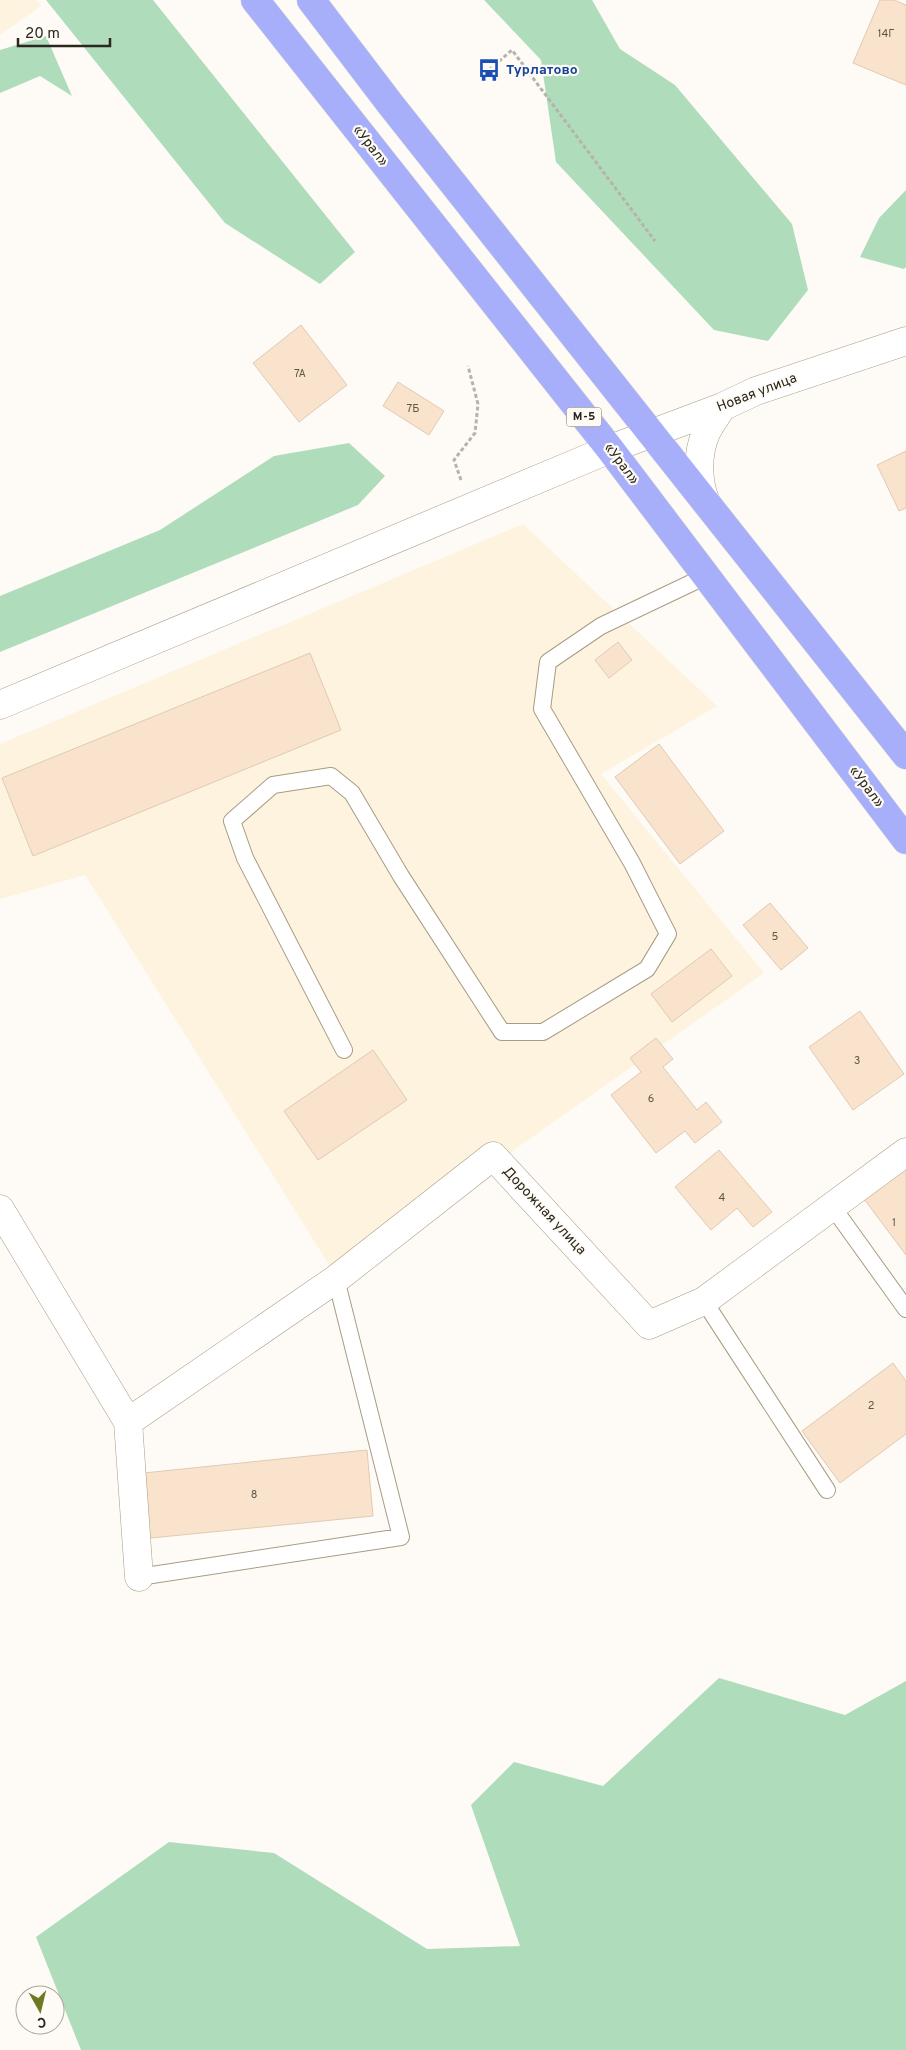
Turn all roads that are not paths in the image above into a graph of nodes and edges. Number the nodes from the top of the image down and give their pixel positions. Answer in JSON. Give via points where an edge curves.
{"nodes":[{"id":1,"x":255,"y":0,"type":"edge"},
{"id":2,"x":311,"y":0,"type":"edge"},
{"id":3,"x":906,"y":342,"type":"edge"},
{"id":4,"x":722,"y":406,"type":"junction"},
{"id":5,"x":652,"y":433,"type":"junction"},
{"id":6,"x":610,"y":449,"type":"junction"},
{"id":7,"x":706,"y":502,"type":"junction"},
{"id":8,"x":706,"y":576,"type":"junction"},
{"id":9,"x":0,"y":705,"type":"edge"},
{"id":10,"x":906,"y":755,"type":"edge"},
{"id":11,"x":906,"y":840,"type":"edge"},
{"id":12,"x":344,"y":1050,"type":"dead end"},
{"id":13,"x":906,"y":1152,"type":"edge"},
{"id":14,"x":832,"y":1206,"type":"junction"},
{"id":15,"x":0,"y":1210,"type":"edge"},
{"id":16,"x":336,"y":1278,"type":"junction"},
{"id":17,"x":704,"y":1301,"type":"junction"},
{"id":18,"x":906,"y":1309,"type":"edge"},
{"id":19,"x":128,"y":1422,"type":"junction"},
{"id":20,"x":827,"y":1490,"type":"dead end"},
{"id":21,"x":139,"y":1576,"type":"joint"}],
"edges":[{"from":1,"to":6,"type":"highway","name":"«Урал»","number":"М-5"},
{"from":2,"to":5,"type":"highway"},
{"from":3,"to":4,"type":"street","name":"Новая улица","via":[[756,391]]},
{"from":4,"to":5,"type":"street","name":"Новая улица"},
{"from":4,"to":7,"type":"street","via":[[705,434],[700,461],[701,490]]},
{"from":5,"to":6,"type":"street","name":"Новая улица"},
{"from":5,"to":7,"type":"highway"},
{"from":6,"to":8,"type":"highway","name":"«Урал»","number":"М-5"},
{"from":6,"to":9,"type":"street","name":"Новая улица"},
{"from":7,"to":10,"type":"highway"},
{"from":8,"to":11,"type":"highway","name":"«Урал»","number":"М-5"},
{"from":8,"to":12,"type":"lane","via":[[601,626],[548,662],[542,710],[632,863],[668,934],[647,969],[543,1032],[502,1032],[401,876],[352,793],[331,776],[273,784],[232,821],[245,858]]},
{"from":13,"to":14,"type":"street","name":"Дорожная улица"},
{"from":14,"to":17,"type":"street","name":"Дорожная улица"},
{"from":14,"to":18,"type":"lane"},
{"from":15,"to":19,"type":"street"},
{"from":16,"to":17,"type":"street","name":"Дорожная улица","via":[[493,1156],[649,1325]]},
{"from":16,"to":19,"type":"street","name":"Дорожная улица"},
{"from":16,"to":21,"type":"lane","via":[[401,1537]]},
{"from":17,"to":20,"type":"lane"},
{"from":19,"to":21,"type":"street"}]}
